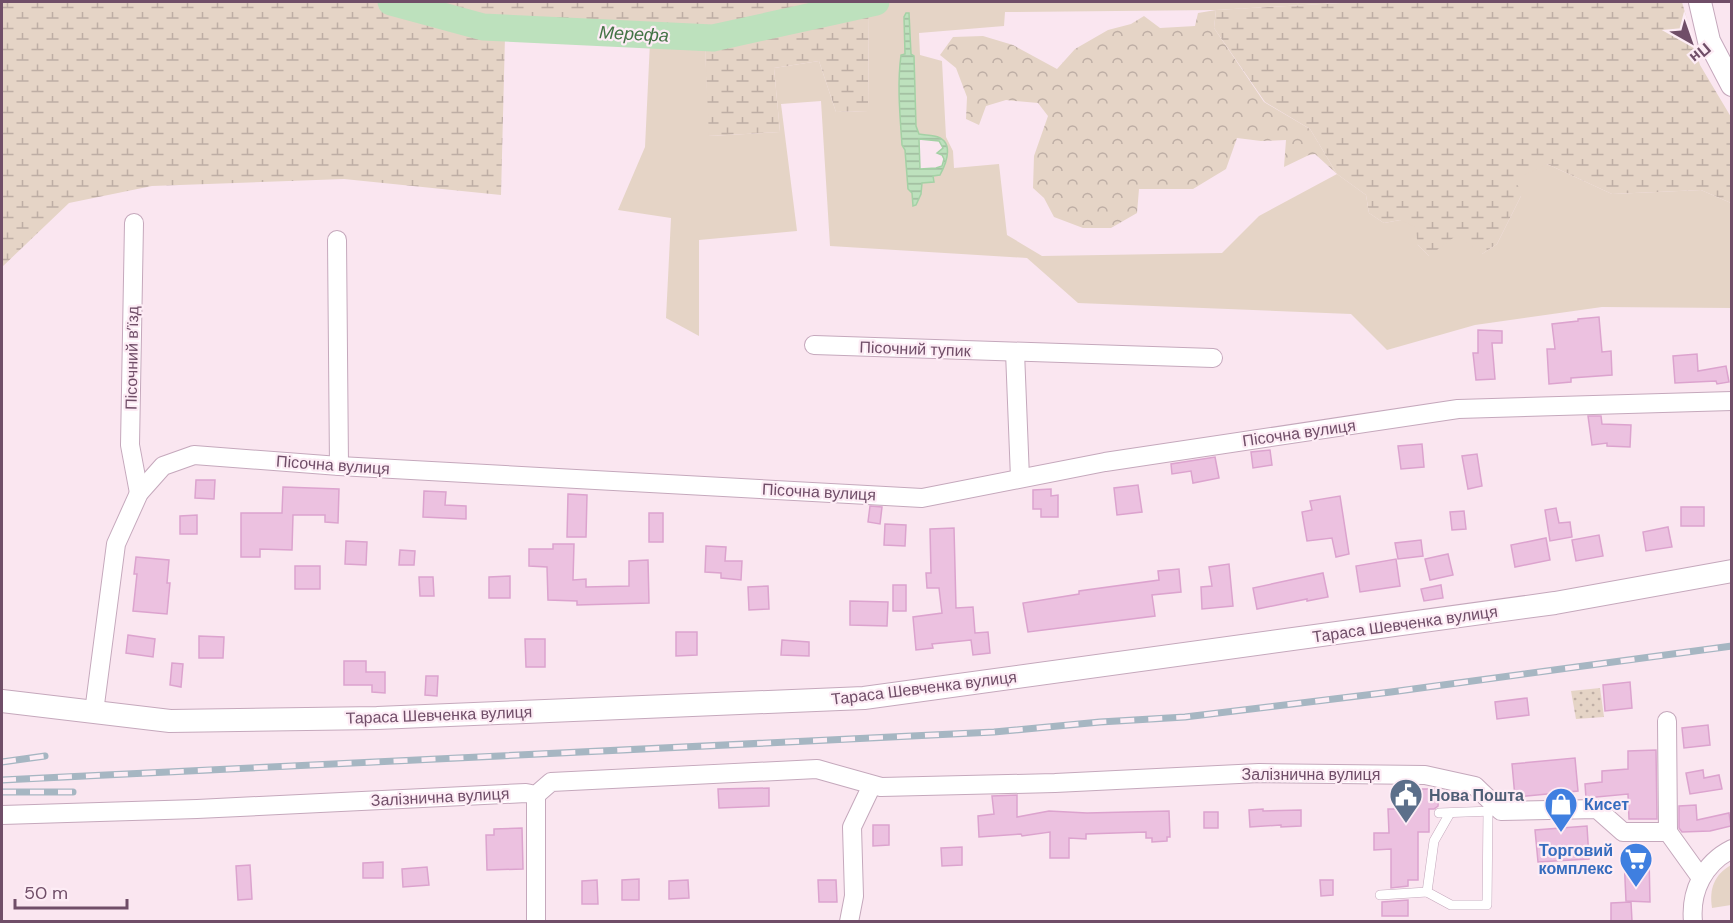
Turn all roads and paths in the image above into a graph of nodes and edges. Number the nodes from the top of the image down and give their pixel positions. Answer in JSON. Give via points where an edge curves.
{"nodes":[{"id":1,"x":1700,"y":2,"type":"edge"},
{"id":2,"x":1731,"y":85,"type":"edge"},
{"id":3,"x":134,"y":223,"type":"dead end"},
{"id":4,"x":337,"y":240,"type":"dead end"},
{"id":5,"x":814,"y":345,"type":"dead end"},
{"id":6,"x":1015,"y":352,"type":"junction"},
{"id":7,"x":1213,"y":358,"type":"dead end"},
{"id":8,"x":1731,"y":402,"type":"edge"},
{"id":9,"x":339,"y":466,"type":"junction"},
{"id":10,"x":1020,"y":478,"type":"junction"},
{"id":11,"x":139,"y":493,"type":"junction"},
{"id":12,"x":1731,"y":571,"type":"edge"},
{"id":13,"x":2,"y":702,"type":"edge"},
{"id":14,"x":94,"y":712,"type":"junction"},
{"id":15,"x":1667,"y":721,"type":"dead end"},
{"id":16,"x":872,"y":784,"type":"junction"},
{"id":17,"x":536,"y":795,"type":"junction"},
{"id":18,"x":1495,"y":811,"type":"junction"},
{"id":19,"x":1439,"y":813,"type":"dead end"},
{"id":20,"x":1450,"y":813,"type":"junction"},
{"id":21,"x":2,"y":815,"type":"edge"},
{"id":22,"x":1668,"y":832,"type":"junction"},
{"id":23,"x":1731,"y":849,"type":"edge"},
{"id":24,"x":1701,"y":878,"type":"junction"},
{"id":25,"x":1427,"y":892,"type":"junction"},
{"id":26,"x":1380,"y":895,"type":"dead end"},
{"id":27,"x":536,"y":921,"type":"edge"},
{"id":28,"x":849,"y":921,"type":"edge"},
{"id":29,"x":1693,"y":921,"type":"edge"}],
"edges":[{"from":1,"to":2,"type":"street","via":[[1710,41]]},
{"from":3,"to":11,"type":"street","name":"Пісочний в’їзд","via":[[130,445]]},
{"from":4,"to":9,"type":"street"},
{"from":5,"to":6,"type":"street","name":"Пісочний тупик"},
{"from":6,"to":7,"type":"street","name":"Пісочний тупик"},
{"from":6,"to":10,"type":"street"},
{"from":8,"to":10,"type":"street","name":"Пісочна вулиця","via":[[1458,409]]},
{"from":9,"to":10,"type":"street","name":"Пісочна вулиця","via":[[922,498]]},
{"from":9,"to":11,"type":"street","name":"Пісочна вулиця","via":[[194,455],[163,466]]},
{"from":11,"to":14,"type":"street","name":"Пісочна вулиця","via":[[116,544]]},
{"from":12,"to":14,"type":"street","name":"Тараса Шевченка вулиця","via":[[1555,603],[864,698],[377,718],[170,721]]},
{"from":13,"to":14,"type":"street","name":"Тараса Шевченка вулиця"},
{"from":15,"to":22,"type":"street"},
{"from":16,"to":17,"type":"street","name":"Залізнична вулиця","via":[[817,769],[551,782]]},
{"from":16,"to":18,"type":"street","name":"Залізнична вулиця","via":[[881,787],[1055,783],[1259,773],[1425,775],[1475,786]]},
{"from":16,"to":28,"type":"street","via":[[852,827],[854,896]]},
{"from":17,"to":21,"type":"street","name":"Залізнична вулиця"},
{"from":17,"to":27,"type":"street"},
{"from":18,"to":20,"type":"lane"},
{"from":18,"to":22,"type":"street","via":[[1597,809],[1623,832]]},
{"from":18,"to":25,"type":"lane","via":[[1487,904],[1451,905]]},
{"from":19,"to":20,"type":"lane"},
{"from":20,"to":25,"type":"lane","via":[[1434,841]]},
{"from":22,"to":24,"type":"street"},
{"from":23,"to":24,"type":"street"},
{"from":24,"to":29,"type":"street","via":[[1694,895]]},
{"from":25,"to":26,"type":"lane"}]}
